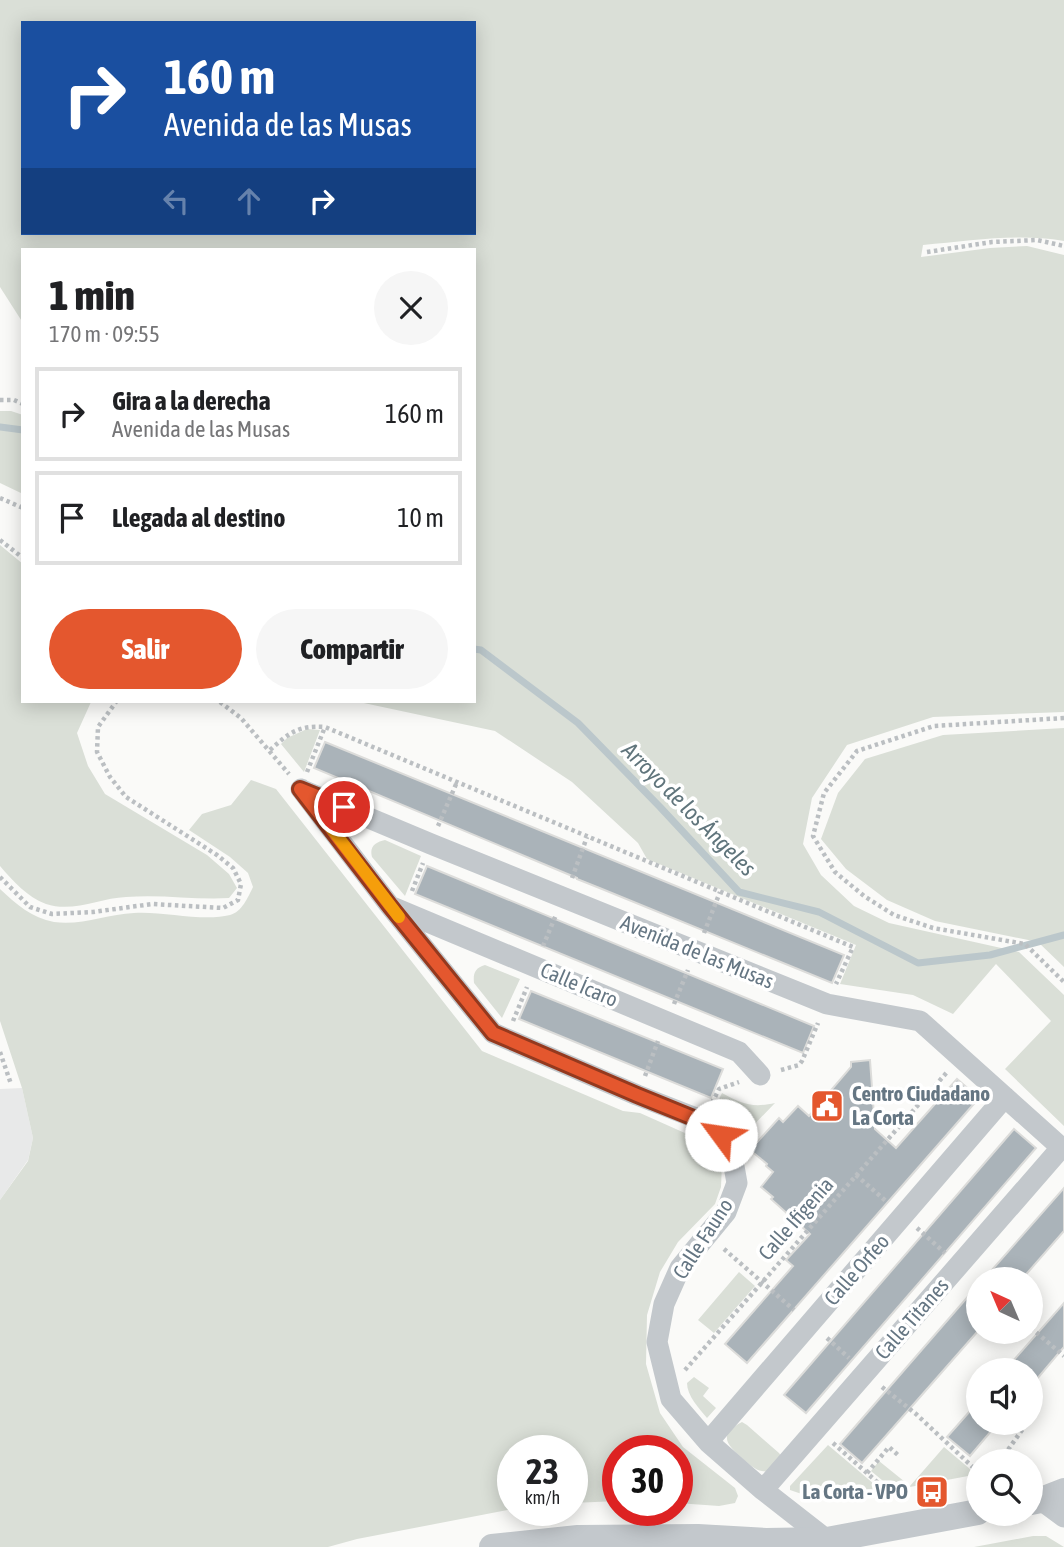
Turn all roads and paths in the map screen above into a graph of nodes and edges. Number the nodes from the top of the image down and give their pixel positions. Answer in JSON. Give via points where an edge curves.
{"nodes":[{"id":1,"x":1064,"y":246,"type":"edge"},
{"id":2,"x":927,"y":252,"type":"dead end"},
{"id":3,"x":0,"y":400,"type":"edge"},
{"id":4,"x":21,"y":403,"type":"edge"},
{"id":5,"x":0,"y":498,"type":"edge"},
{"id":6,"x":21,"y":507,"type":"edge"},
{"id":7,"x":0,"y":540,"type":"edge"},
{"id":8,"x":21,"y":556,"type":"edge"},
{"id":9,"x":113,"y":703,"type":"edge"},
{"id":10,"x":221,"y":703,"type":"edge"},
{"id":11,"x":1064,"y":718,"type":"edge"},
{"id":12,"x":325,"y":727,"type":"junction"},
{"id":13,"x":270,"y":750,"type":"junction"},
{"id":14,"x":457,"y":782,"type":"junction"},
{"id":15,"x":300,"y":789,"type":"junction"},
{"id":16,"x":437,"y":829,"type":"dead end"},
{"id":17,"x":587,"y":837,"type":"junction"},
{"id":18,"x":574,"y":872,"type":"dead end"},
{"id":19,"x":0,"y":877,"type":"edge"},
{"id":20,"x":720,"y":892,"type":"junction"},
{"id":21,"x":390,"y":906,"type":"junction"},
{"id":22,"x":558,"y":911,"type":"dead end"},
{"id":23,"x":705,"y":928,"type":"dead end"},
{"id":24,"x":540,"y":955,"type":"dead end"},
{"id":25,"x":690,"y":965,"type":"dead end"},
{"id":26,"x":530,"y":982,"type":"dead end"},
{"id":27,"x":1064,"y":982,"type":"edge"},
{"id":28,"x":836,"y":985,"type":"dead end"},
{"id":29,"x":672,"y":1008,"type":"dead end"},
{"id":30,"x":818,"y":1022,"type":"dead end"},
{"id":31,"x":512,"y":1024,"type":"dead end"},
{"id":32,"x":660,"y":1035,"type":"dead end"},
{"id":33,"x":0,"y":1052,"type":"edge"},
{"id":34,"x":802,"y":1062,"type":"dead end"},
{"id":35,"x":948,"y":1072,"type":"dead end"},
{"id":36,"x":760,"y":1075,"type":"dead end"},
{"id":37,"x":644,"y":1078,"type":"dead end"},
{"id":38,"x":11,"y":1084,"type":"dead end"},
{"id":39,"x":1005,"y":1097,"type":"junction"},
{"id":40,"x":1063,"y":1149,"type":"edge"},
{"id":41,"x":856,"y":1175,"type":"junction"},
{"id":42,"x":894,"y":1209,"type":"dead end"},
{"id":43,"x":916,"y":1227,"type":"dead end"},
{"id":44,"x":708,"y":1235,"type":"junction"},
{"id":45,"x":952,"y":1258,"type":"dead end"},
{"id":46,"x":762,"y":1283,"type":"junction"},
{"id":47,"x":799,"y":1314,"type":"dead end"},
{"id":48,"x":823,"y":1335,"type":"dead end"},
{"id":49,"x":1043,"y":1338,"type":"edge"},
{"id":50,"x":1064,"y":1356,"type":"edge"},
{"id":51,"x":858,"y":1365,"type":"dead end"},
{"id":52,"x":880,"y":1385,"type":"dead end"},
{"id":53,"x":668,"y":1389,"type":"junction"},
{"id":54,"x":831,"y":1441,"type":"dead end"},
{"id":55,"x":708,"y":1442,"type":"junction"},
{"id":56,"x":898,"y":1455,"type":"dead end"},
{"id":57,"x":966,"y":1461,"type":"edge"},
{"id":58,"x":867,"y":1474,"type":"junction"},
{"id":59,"x":763,"y":1490,"type":"junction"},
{"id":60,"x":894,"y":1497,"type":"dead end"},
{"id":61,"x":1045,"y":1497,"type":"edge"},
{"id":62,"x":966,"y":1514,"type":"edge"},
{"id":63,"x":1064,"y":1517,"type":"edge"},
{"id":64,"x":827,"y":1540,"type":"junction"},
{"id":65,"x":771,"y":1544,"type":"edge"},
{"id":66,"x":492,"y":1547,"type":"edge"}],
"edges":[{"from":1,"to":2,"type":"path","via":[[1037,240]]},
{"from":3,"to":4,"type":"path"},
{"from":5,"to":6,"type":"path"},
{"from":7,"to":8,"type":"path"},
{"from":9,"to":19,"type":"path","via":[[98,727],[97,752],[110,777],[126,797],[233,868],[241,884],[238,900],[223,908],[152,904],[52,914],[30,907]]},
{"from":10,"to":13,"type":"path"},
{"from":11,"to":27,"type":"path","via":[[934,726],[856,751],[824,793],[813,836],[835,872],[894,915],[933,928],[1025,944]]},
{"from":12,"to":13,"type":"path","via":[[292,731]]},
{"from":12,"to":14,"type":"path"},
{"from":12,"to":15,"type":"path"},
{"from":13,"to":15,"type":"path"},
{"from":14,"to":16,"type":"path"},
{"from":14,"to":17,"type":"path"},
{"from":15,"to":21,"type":"street","name":"Calle Fauno"},
{"from":15,"to":39,"type":"street","name":"Avenida de las Musas","via":[[827,1004],[920,1021]]},
{"from":17,"to":18,"type":"path"},
{"from":17,"to":20,"type":"path"},
{"from":20,"to":23,"type":"path"},
{"from":20,"to":28,"type":"path","via":[[853,947]]},
{"from":21,"to":36,"type":"street","name":"Calle Ícaro","via":[[739,1052]]},
{"from":21,"to":44,"type":"street","name":"Calle Fauno","via":[[493,1033],[701,1121],[721,1135],[732,1155],[737,1182],[726,1212]]},
{"from":22,"to":24,"type":"path"},
{"from":25,"to":29,"type":"path"},
{"from":26,"to":31,"type":"path"},
{"from":30,"to":34,"type":"path"},
{"from":32,"to":37,"type":"path"},
{"from":33,"to":38,"type":"path"},
{"from":35,"to":41,"type":"path","name":"Calle Ifigenia"},
{"from":39,"to":40,"type":"street","name":"Avenida de las Musas"},
{"from":39,"to":55,"type":"street","name":"Calle Orfeo"},
{"from":40,"to":59,"type":"street","name":"Calle Titanes"},
{"from":41,"to":42,"type":"path"},
{"from":41,"to":46,"type":"path","name":"Calle Ifigenia"},
{"from":43,"to":45,"type":"path"},
{"from":44,"to":46,"type":"path"},
{"from":44,"to":53,"type":"street","name":"Calle Fauno","via":[[680,1268],[664,1304],[657,1342]]},
{"from":46,"to":47,"type":"path"},
{"from":46,"to":53,"type":"path","name":"Calle Ifigenia"},
{"from":48,"to":51,"type":"path"},
{"from":49,"to":50,"type":"path"},
{"from":52,"to":57,"type":"path"},
{"from":53,"to":55,"type":"street","name":"Calle Fauno","via":[[671,1399]]},
{"from":54,"to":58,"type":"path"},
{"from":55,"to":59,"type":"street","name":"Calle Fauno"},
{"from":56,"to":58,"type":"path","via":[[889,1447]]},
{"from":58,"to":60,"type":"path"},
{"from":59,"to":64,"type":"street","name":"Calle Fauno"},
{"from":61,"to":63,"type":"street"},
{"from":62,"to":64,"type":"street"},
{"from":64,"to":65,"type":"street"},
{"from":65,"to":66,"type":"street","via":[[698,1537],[578,1538]]}]}
